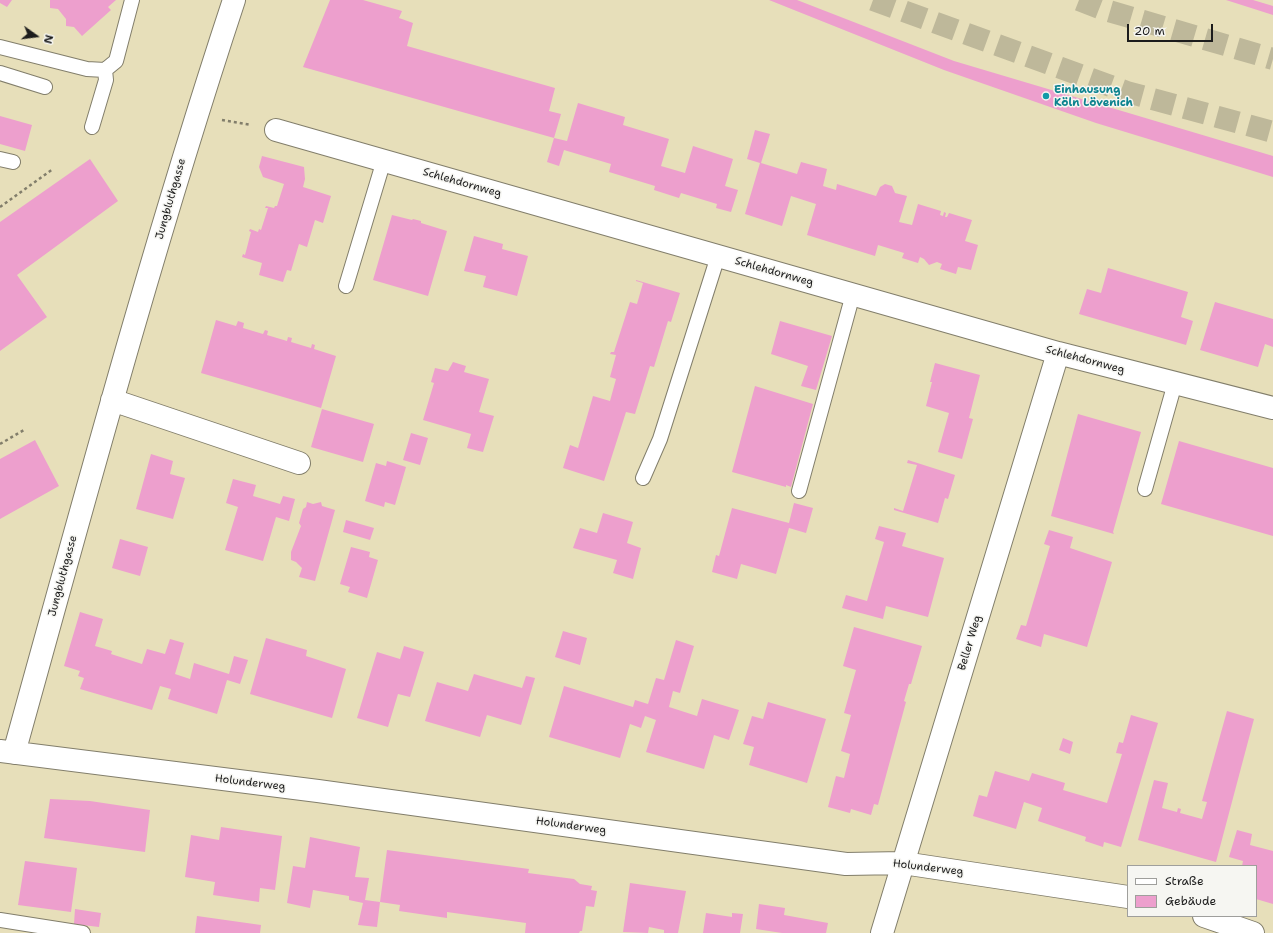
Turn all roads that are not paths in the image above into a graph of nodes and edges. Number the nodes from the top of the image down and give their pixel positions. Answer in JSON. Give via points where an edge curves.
{"nodes":[{"id":1,"x":132,"y":0,"type":"edge"},
{"id":2,"x":234,"y":0,"type":"edge"},
{"id":3,"x":0,"y":47,"type":"edge"},
{"id":4,"x":105,"y":70,"type":"junction"},
{"id":5,"x":0,"y":73,"type":"edge"},
{"id":6,"x":45,"y":87,"type":"dead end"},
{"id":7,"x":92,"y":127,"type":"dead end"},
{"id":8,"x":276,"y":130,"type":"road end"},
{"id":9,"x":384,"y":160,"type":"junction"},
{"id":10,"x":718,"y":256,"type":"junction"},
{"id":11,"x":346,"y":286,"type":"dead end"},
{"id":12,"x":853,"y":294,"type":"junction"},
{"id":13,"x":1058,"y":353,"type":"junction"},
{"id":14,"x":1175,"y":383,"type":"junction"},
{"id":15,"x":112,"y":400,"type":"junction"},
{"id":16,"x":1273,"y":408,"type":"edge"},
{"id":17,"x":299,"y":463,"type":"dead end"},
{"id":18,"x":643,"y":478,"type":"dead end"},
{"id":19,"x":1145,"y":490,"type":"dead end"},
{"id":20,"x":799,"y":491,"type":"dead end"},
{"id":21,"x":7,"y":752,"type":"edge"},
{"id":22,"x":903,"y":864,"type":"junction"},
{"id":23,"x":1127,"y":897,"type":"edge"},
{"id":24,"x":1207,"y":917,"type":"edge"},
{"id":25,"x":0,"y":920,"type":"edge"},
{"id":26,"x":83,"y":933,"type":"edge"},
{"id":27,"x":882,"y":933,"type":"edge"},
{"id":28,"x":1254,"y":933,"type":"edge"}],
"edges":[{"from":1,"to":4,"type":"lane","via":[[116,60]]},
{"from":2,"to":15,"type":"street","name":"Jungbluthgasse","via":[[196,115]]},
{"from":3,"to":4,"type":"lane","via":[[87,69]]},
{"from":4,"to":7,"type":"lane","via":[[106,80]]},
{"from":5,"to":6,"type":"lane"},
{"from":8,"to":9,"type":"street","name":"Schlehdornweg"},
{"from":9,"to":10,"type":"street","name":"Schlehdornweg"},
{"from":9,"to":11,"type":"lane"},
{"from":10,"to":12,"type":"street","name":"Schlehdornweg"},
{"from":10,"to":18,"type":"lane","via":[[660,439]]},
{"from":12,"to":13,"type":"street","name":"Schlehdornweg"},
{"from":12,"to":20,"type":"lane"},
{"from":13,"to":14,"type":"street","name":"Schlehdornweg"},
{"from":13,"to":22,"type":"street","name":"Beller Weg"},
{"from":14,"to":16,"type":"street","name":"Schlehdornweg"},
{"from":14,"to":19,"type":"lane"},
{"from":15,"to":17,"type":"street"},
{"from":15,"to":21,"type":"street","name":"Jungbluthgasse"},
{"from":21,"to":22,"type":"street","name":"Holunderweg","via":[[846,864]]},
{"from":22,"to":23,"type":"street","name":"Holunderweg"},
{"from":22,"to":27,"type":"street","name":"Beller Weg"},
{"from":24,"to":28,"type":"street"},
{"from":25,"to":26,"type":"lane"}]}
